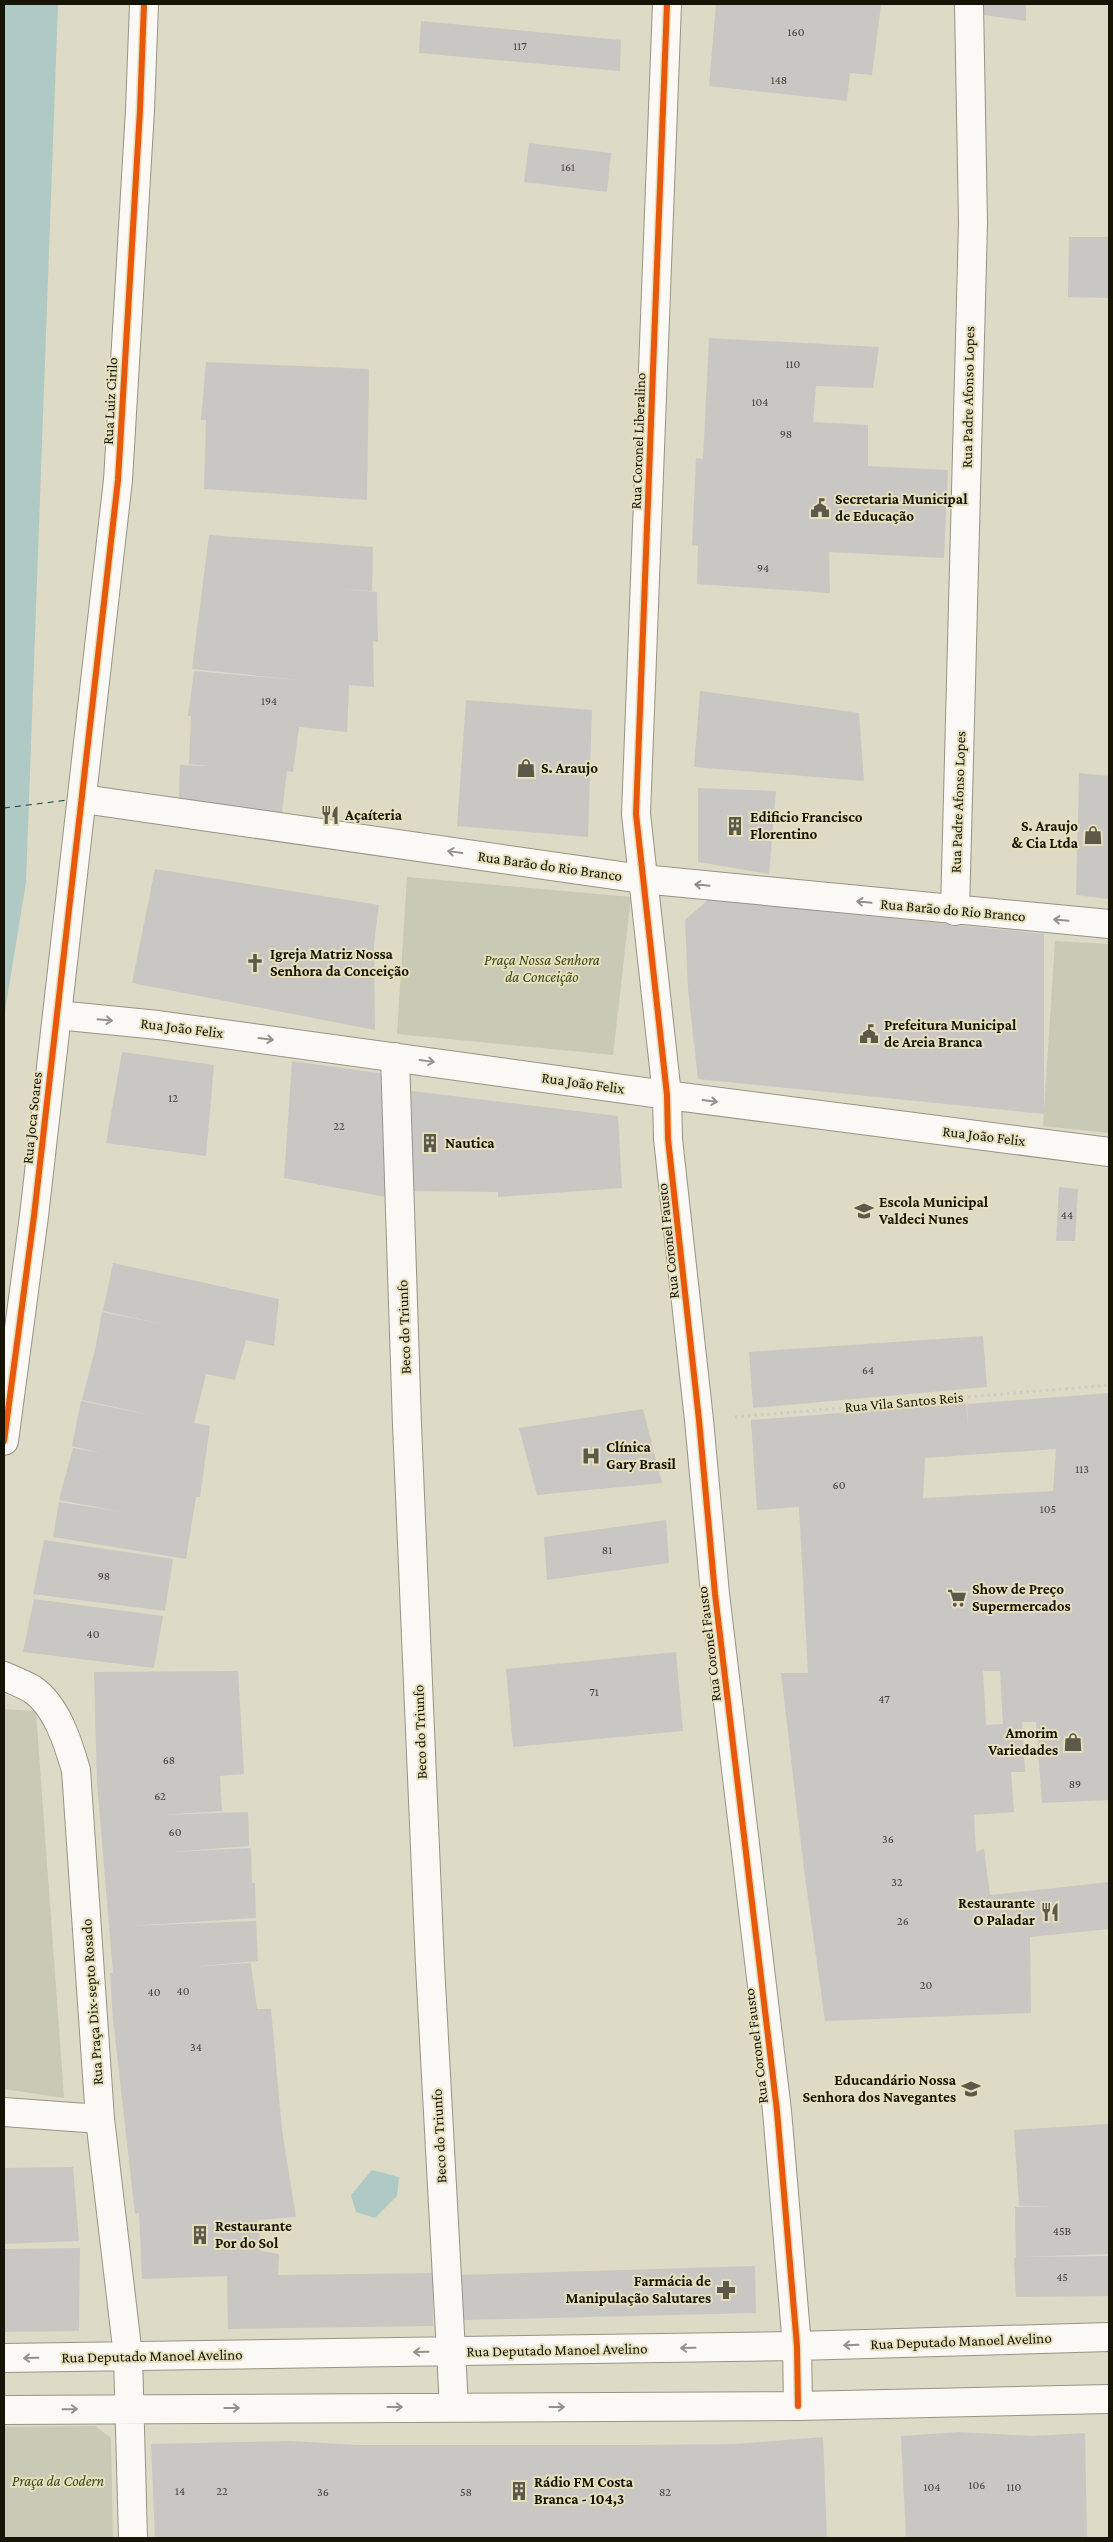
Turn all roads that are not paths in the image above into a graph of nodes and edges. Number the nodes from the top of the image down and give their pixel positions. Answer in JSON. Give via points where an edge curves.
{"nodes":[{"id":1,"x":144,"y":4,"type":"edge"},
{"id":2,"x":667,"y":4,"type":"edge"},
{"id":3,"x":968,"y":4,"type":"edge"},
{"id":4,"x":83,"y":799,"type":"junction"},
{"id":5,"x":642,"y":879,"type":"junction"},
{"id":6,"x":955,"y":911,"type":"junction"},
{"id":7,"x":1109,"y":924,"type":"edge"},
{"id":8,"x":56,"y":1015,"type":"junction"},
{"id":9,"x":395,"y":1057,"type":"junction"},
{"id":10,"x":667,"y":1095,"type":"junction"},
{"id":11,"x":1109,"y":1152,"type":"edge"},
{"id":12,"x":4,"y":1440,"type":"edge"},
{"id":13,"x":4,"y":1676,"type":"edge"},
{"id":14,"x":4,"y":2112,"type":"edge"},
{"id":15,"x":100,"y":2119,"type":"junction"},
{"id":16,"x":1109,"y":2337,"type":"edge"},
{"id":17,"x":797,"y":2346,"type":"junction"},
{"id":18,"x":451,"y":2351,"type":"junction"},
{"id":19,"x":128,"y":2356,"type":"junction"},
{"id":20,"x":4,"y":2358,"type":"edge"},
{"id":21,"x":1109,"y":2399,"type":"edge"},
{"id":22,"x":798,"y":2406,"type":"junction"},
{"id":23,"x":454,"y":2407,"type":"junction"},
{"id":24,"x":129,"y":2408,"type":"junction"},
{"id":25,"x":4,"y":2410,"type":"edge"},
{"id":26,"x":133,"y":2538,"type":"edge"}],
"edges":[{"from":1,"to":4,"type":"street","name":"Rua Luiz Cirilo","via":[[118,480]]},
{"from":2,"to":5,"type":"street","name":"Rua Coronel Liberalino","via":[[636,814]]},
{"from":3,"to":6,"type":"street","name":"Rua Padre Afonso Lopes","via":[[972,223]]},
{"from":5,"to":4,"type":"street","name":"Rua Barão do Rio Branco","one_way":true},
{"from":4,"to":8,"type":"street","name":"Rua Joca Soares"},
{"from":6,"to":5,"type":"street","name":"Rua Barão do Rio Branco","one_way":true},
{"from":5,"to":10,"type":"street","name":"Rua Coronel Fausto"},
{"from":7,"to":6,"type":"street","name":"Rua Barão do Rio Branco","one_way":true},
{"from":8,"to":9,"type":"street","name":"Rua João Felix","one_way":true,"via":[[167,1026]]},
{"from":8,"to":12,"type":"street","name":"Rua Joca Soares","via":[[34,1216]]},
{"from":9,"to":10,"type":"street","name":"Rua João Felix","one_way":true},
{"from":9,"to":18,"type":"street","name":"Beco do Triunfo","via":[[428,1925]]},
{"from":10,"to":11,"type":"street","name":"Rua João Felix","one_way":true},
{"from":10,"to":17,"type":"street","name":"Rua Coronel Fausto","via":[[668,1139],[715,1594],[776,2112]]},
{"from":13,"to":15,"type":"street","name":"Rua Praça Dix-septo Rosado","via":[[33,1690],[46,1703],[67,1742],[76,1770]]},
{"from":14,"to":15,"type":"street"},
{"from":15,"to":19,"type":"street","name":"Rua Praça Dix-septo Rosado"},
{"from":16,"to":17,"type":"street","name":"Rua Deputado Manoel Avelino","one_way":true},
{"from":17,"to":18,"type":"street","name":"Rua Deputado Manoel Avelino","one_way":true},
{"from":17,"to":22,"type":"street","name":"Rua Coronel Fausto"},
{"from":18,"to":19,"type":"street","name":"Rua Deputado Manoel Avelino","one_way":true},
{"from":18,"to":23,"type":"street","name":"Beco do Triunfo"},
{"from":19,"to":20,"type":"street","name":"Rua Deputado Manoel Avelino","one_way":true},
{"from":19,"to":24,"type":"street","name":"Rua Praça Dix-septo Rosado"},
{"from":21,"to":22,"type":"street"},
{"from":23,"to":22,"type":"street","one_way":true},
{"from":24,"to":23,"type":"street","one_way":true},
{"from":25,"to":24,"type":"street","one_way":true},
{"from":24,"to":26,"type":"street","name":"Rua Praça Dix-septo Rosado"}]}
